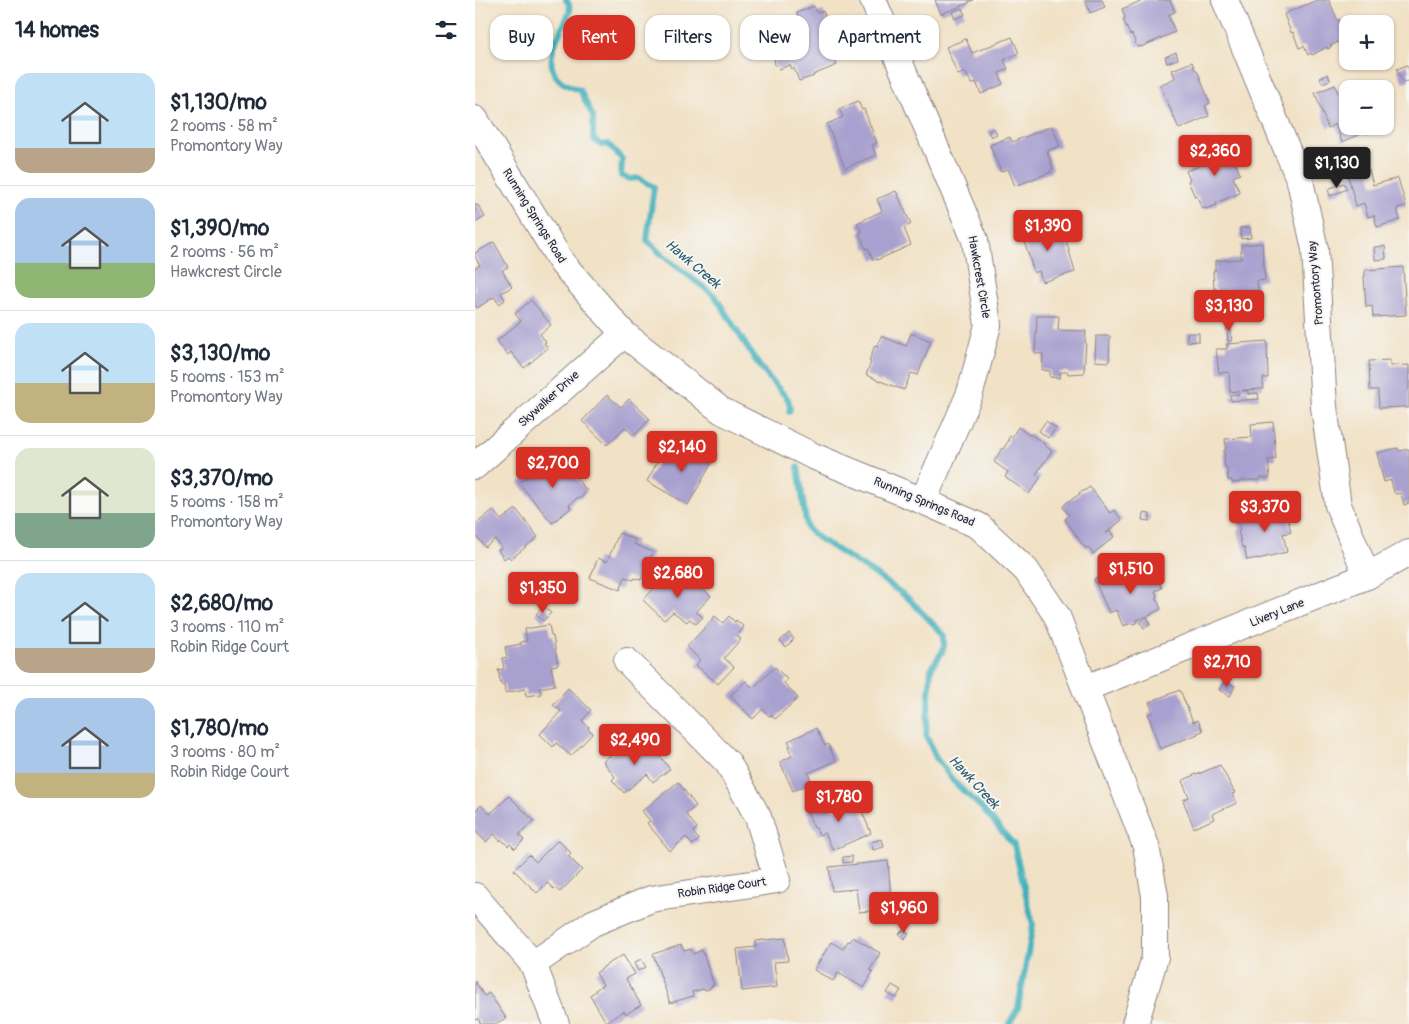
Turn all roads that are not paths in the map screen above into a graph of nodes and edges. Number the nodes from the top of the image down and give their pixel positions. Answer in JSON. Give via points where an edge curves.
{"nodes":[{"id":1,"x":873,"y":0,"type":"edge"},
{"id":2,"x":1225,"y":0,"type":"edge"},
{"id":3,"x":475,"y":119,"type":"edge"},
{"id":4,"x":624,"y":334,"type":"junction"},
{"id":5,"x":475,"y":466,"type":"edge"},
{"id":6,"x":923,"y":501,"type":"junction"},
{"id":7,"x":1409,"y":553,"type":"edge"},
{"id":8,"x":1367,"y":576,"type":"junction"},
{"id":9,"x":627,"y":661,"type":"dead end"},
{"id":10,"x":1086,"y":688,"type":"junction"},
{"id":11,"x":475,"y":896,"type":"edge"},
{"id":12,"x":533,"y":964,"type":"junction"},
{"id":13,"x":556,"y":1024,"type":"edge"},
{"id":14,"x":1135,"y":1024,"type":"edge"}],
"edges":[{"from":1,"to":6,"type":"street","name":"Hawkcrest Circle","via":[[975,240],[987,325],[970,394]]},
{"from":2,"to":8,"type":"street","name":"Promontory Way","via":[[1300,181],[1315,249],[1324,407],[1338,505]]},
{"from":3,"to":4,"type":"street","name":"Running Springs Road","via":[[561,263]]},
{"from":4,"to":5,"type":"street","name":"Skywalker Drive"},
{"from":4,"to":6,"type":"street","name":"Running Springs Road","via":[[722,411],[813,456]]},
{"from":6,"to":10,"type":"street","name":"Running Springs Road","via":[[979,526],[1026,570],[1057,616]]},
{"from":7,"to":8,"type":"street","name":"Livery Lane"},
{"from":8,"to":10,"type":"street","name":"Livery Lane"},
{"from":9,"to":12,"type":"street","name":"Robin Ridge Court","via":[[728,763],[758,817],[777,880],[651,899],[593,923]]},
{"from":10,"to":14,"type":"street","name":"Running Springs Road","via":[[1146,846],[1155,896],[1155,957]]},
{"from":11,"to":12,"type":"street"},
{"from":12,"to":13,"type":"street"}]}
